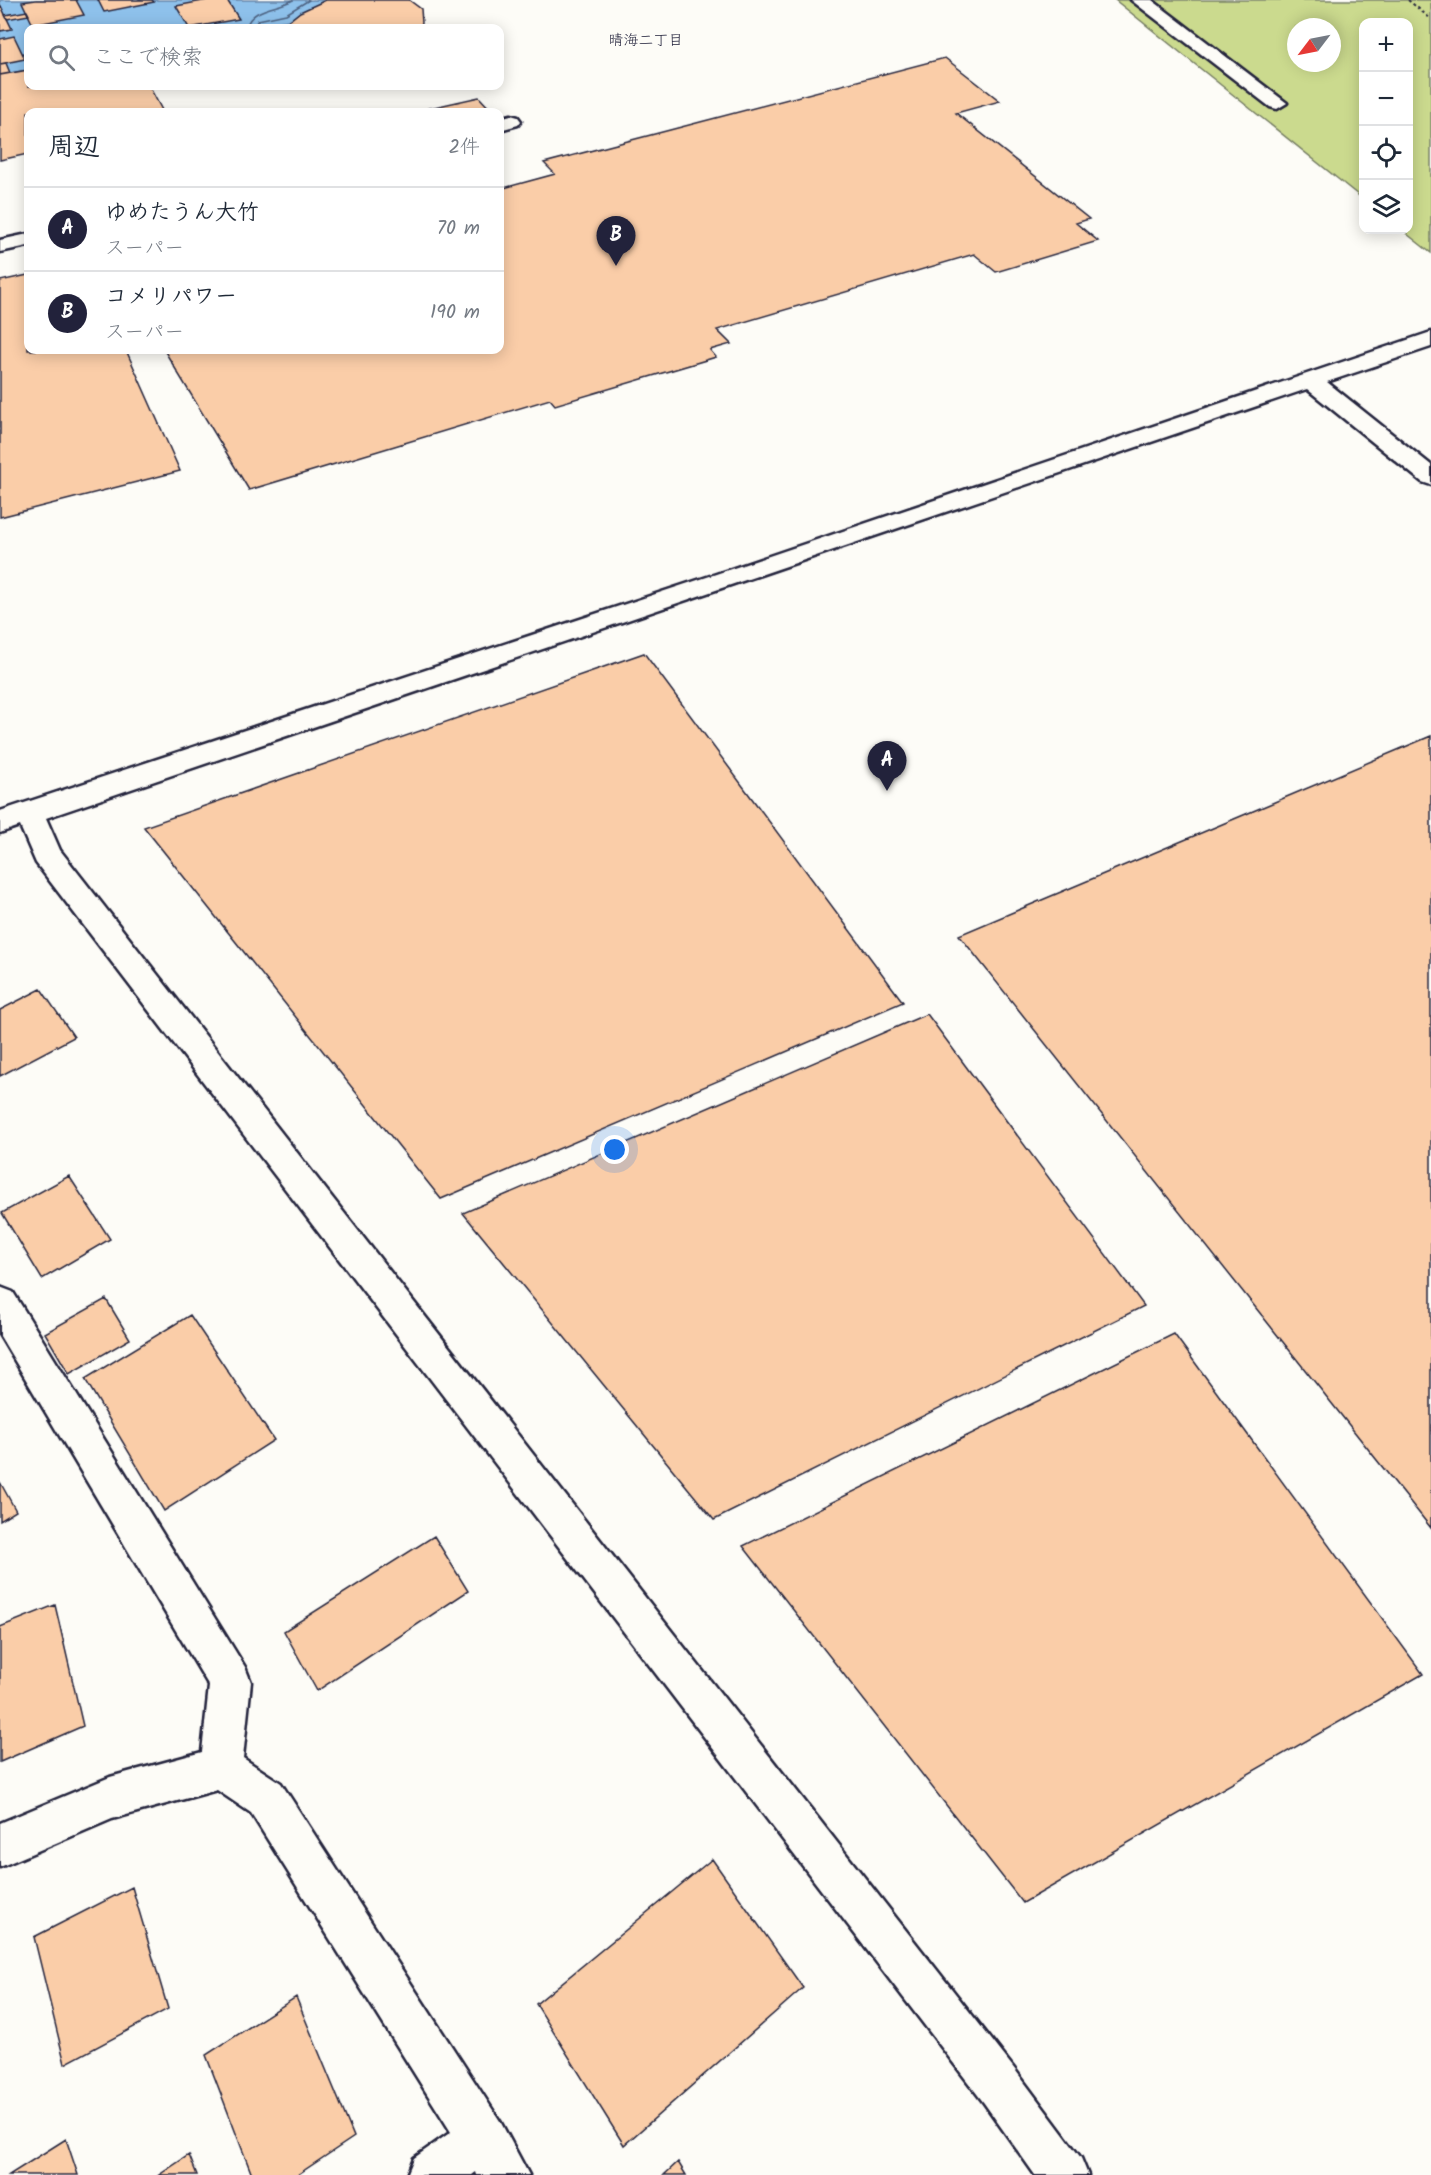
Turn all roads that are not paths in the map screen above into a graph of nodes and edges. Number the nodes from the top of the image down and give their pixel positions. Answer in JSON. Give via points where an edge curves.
{"nodes":[{"id":1,"x":1140,"y":0,"type":"edge"},
{"id":2,"x":1277,"y":103,"type":"dead end"},
{"id":3,"x":24,"y":241,"type":"edge"},
{"id":4,"x":0,"y":246,"type":"edge"},
{"id":5,"x":1431,"y":339,"type":"edge"},
{"id":6,"x":1310,"y":380,"type":"junction"},
{"id":7,"x":1431,"y":477,"type":"edge"},
{"id":8,"x":14,"y":817,"type":"edge"},
{"id":9,"x":0,"y":1303,"type":"edge"},
{"id":10,"x":221,"y":1767,"type":"junction"},
{"id":11,"x":0,"y":1845,"type":"edge"},
{"id":12,"x":494,"y":2157,"type":"edge"},
{"id":13,"x":431,"y":2175,"type":"edge"},
{"id":14,"x":1064,"y":2175,"type":"edge"}],
"edges":[{"from":1,"to":2,"type":"street"},
{"from":3,"to":4,"type":"street"},
{"from":5,"to":6,"type":"street"},
{"from":6,"to":7,"type":"street"},
{"from":6,"to":8,"type":"street"},
{"from":8,"to":14,"type":"street","via":[[1000,2087]]},
{"from":9,"to":10,"type":"street","via":[[230,1682]]},
{"from":10,"to":11,"type":"street","via":[[110,1797]]},
{"from":10,"to":12,"type":"street","via":[[266,1798]]},
{"from":12,"to":13,"type":"street"}]}
